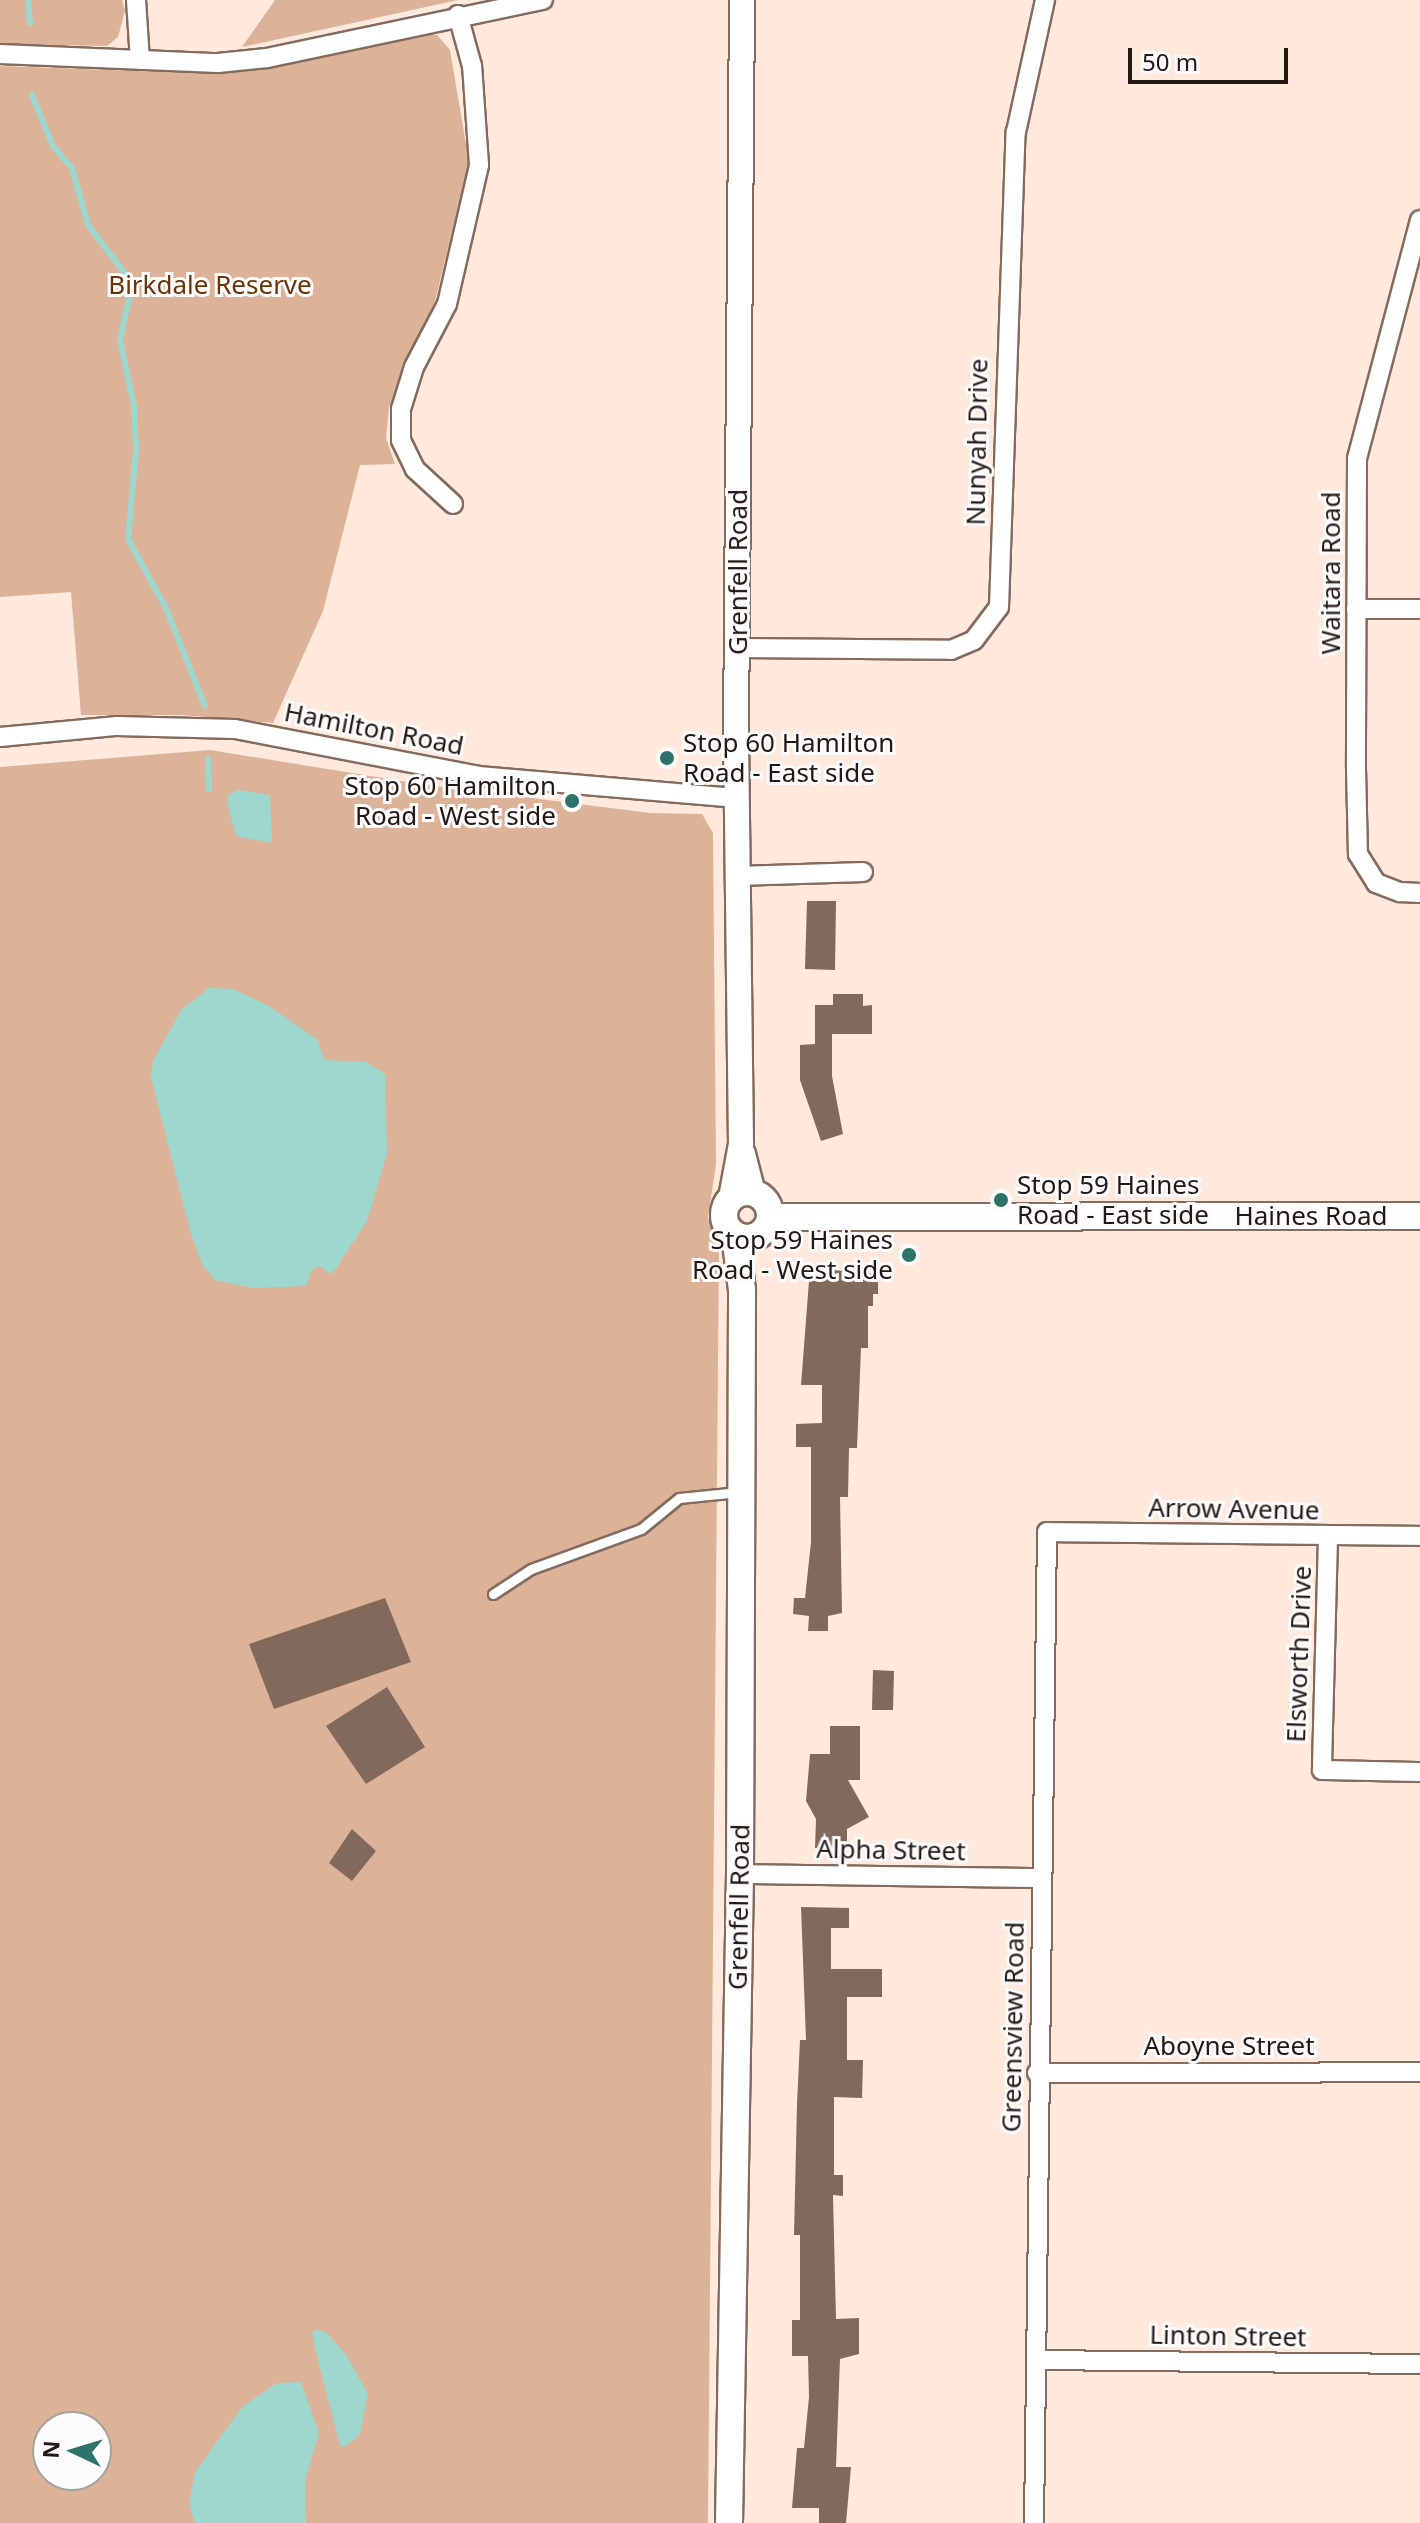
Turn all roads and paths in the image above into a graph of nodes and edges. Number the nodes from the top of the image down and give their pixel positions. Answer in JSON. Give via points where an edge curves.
{"nodes":[{"id":1,"x":136,"y":0,"type":"edge"},
{"id":2,"x":543,"y":0,"type":"edge"},
{"id":3,"x":742,"y":0,"type":"edge"},
{"id":4,"x":1045,"y":0,"type":"edge"},
{"id":5,"x":458,"y":15,"type":"junction"},
{"id":6,"x":0,"y":54,"type":"edge"},
{"id":7,"x":140,"y":60,"type":"junction"},
{"id":8,"x":1420,"y":220,"type":"edge"},
{"id":9,"x":453,"y":504,"type":"dead end"},
{"id":10,"x":1356,"y":609,"type":"junction"},
{"id":11,"x":1420,"y":609,"type":"edge"},
{"id":12,"x":737,"y":648,"type":"junction"},
{"id":13,"x":0,"y":737,"type":"edge"},
{"id":14,"x":737,"y":798,"type":"junction"},
{"id":15,"x":863,"y":872,"type":"dead end"},
{"id":16,"x":738,"y":876,"type":"junction"},
{"id":17,"x":1420,"y":893,"type":"edge"},
{"id":18,"x":742,"y":1196,"type":"junction"},
{"id":19,"x":1420,"y":1216,"type":"edge"},
{"id":20,"x":754,"y":1229,"type":"junction"},
{"id":21,"x":740,"y":1492,"type":"junction"},
{"id":22,"x":1047,"y":1532,"type":"joint"},
{"id":23,"x":1420,"y":1536,"type":"edge"},
{"id":24,"x":1328,"y":1537,"type":"junction"},
{"id":25,"x":493,"y":1594,"type":"dead end"},
{"id":26,"x":1420,"y":1772,"type":"edge"},
{"id":27,"x":740,"y":1874,"type":"junction"},
{"id":28,"x":1041,"y":1878,"type":"junction"},
{"id":29,"x":1420,"y":2072,"type":"edge"},
{"id":30,"x":1037,"y":2073,"type":"junction"},
{"id":31,"x":1036,"y":2360,"type":"junction"},
{"id":32,"x":1420,"y":2364,"type":"edge"},
{"id":33,"x":729,"y":2523,"type":"edge"},
{"id":34,"x":1034,"y":2523,"type":"edge"}],
"edges":[{"from":1,"to":7,"type":"street"},
{"from":2,"to":5,"type":"street"},
{"from":3,"to":12,"type":"street","name":"Grenfell Road"},
{"from":4,"to":12,"type":"street","name":"Nunyah Drive","via":[[1016,132],[999,607],[974,640],[951,650]]},
{"from":5,"to":7,"type":"street","via":[[267,58],[218,63]]},
{"from":5,"to":9,"type":"street","via":[[472,66],[479,165],[447,304],[414,367],[401,409],[401,440],[415,469]]},
{"from":6,"to":7,"type":"street"},
{"from":8,"to":10,"type":"street","name":"Waitara Road","via":[[1357,458]]},
{"from":10,"to":11,"type":"street"},
{"from":10,"to":17,"type":"street","name":"Waitara Road","via":[[1358,854],[1376,883]]},
{"from":12,"to":14,"type":"street","name":"Grenfell Road"},
{"from":13,"to":14,"type":"street","name":"Hamilton Road","via":[[117,726],[235,729],[479,776]]},
{"from":14,"to":16,"type":"street","name":"Grenfell Road"},
{"from":15,"to":16,"type":"street"},
{"from":16,"to":18,"type":"street","name":"Grenfell Road"},
{"from":18,"to":20,"type":"main road","via":[[764,1200]]},
{"from":18,"to":20,"type":"main road","via":[[723,1214]]},
{"from":19,"to":20,"type":"main road","name":"Haines Road"},
{"from":20,"to":21,"type":"main road","name":"Grenfell Road","via":[[742,1290]]},
{"from":21,"to":25,"type":"lane","via":[[679,1498],[641,1529],[531,1569]]},
{"from":21,"to":27,"type":"main road","name":"Grenfell Road"},
{"from":22,"to":24,"type":"street","name":"Arrow Avenue"},
{"from":22,"to":28,"type":"street","name":"Greensview Road"},
{"from":23,"to":24,"type":"street","name":"Arrow Avenue"},
{"from":24,"to":26,"type":"street","name":"Elsworth Drive","via":[[1322,1770]]},
{"from":27,"to":28,"type":"street","name":"Alpha Street"},
{"from":27,"to":33,"type":"main road","name":"Grenfell Road"},
{"from":28,"to":30,"type":"street","name":"Greensview Road"},
{"from":29,"to":30,"type":"street","name":"Aboyne Street"},
{"from":30,"to":31,"type":"street","name":"Greensview Road"},
{"from":31,"to":32,"type":"street","name":"Linton Street"},
{"from":31,"to":34,"type":"street","name":"Greensview Road"}]}
